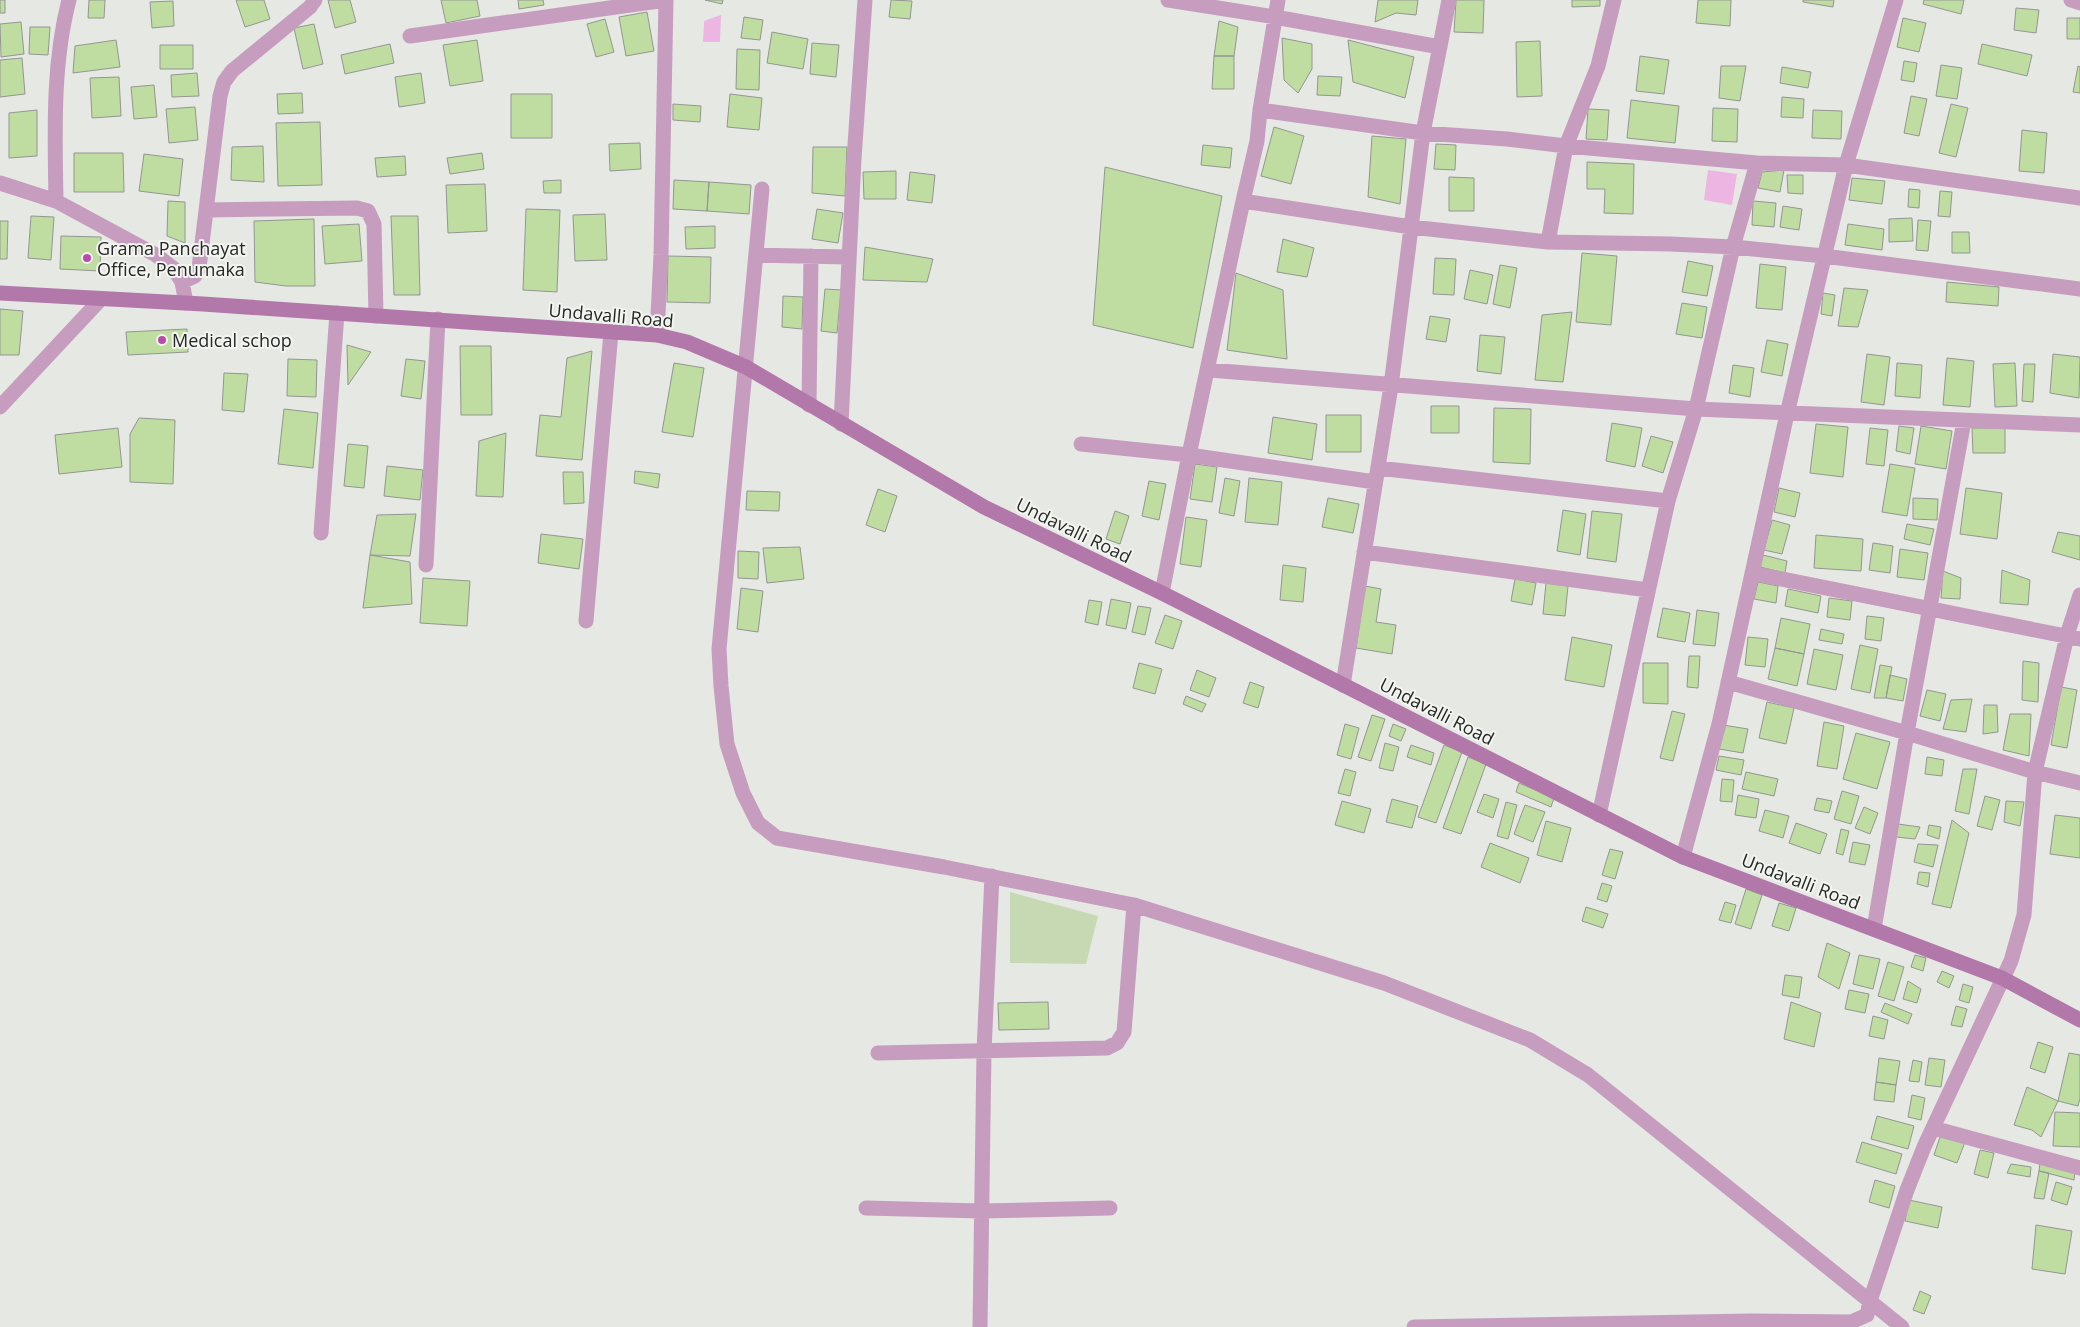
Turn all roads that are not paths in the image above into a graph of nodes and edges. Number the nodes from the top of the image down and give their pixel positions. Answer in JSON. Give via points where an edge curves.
{"nodes":[{"id":1,"x":70,"y":0,"type":"edge"},
{"id":2,"x":315,"y":0,"type":"edge"},
{"id":3,"x":666,"y":0,"type":"edge"},
{"id":4,"x":865,"y":0,"type":"edge"},
{"id":5,"x":1168,"y":0,"type":"edge"},
{"id":6,"x":1278,"y":0,"type":"edge"},
{"id":7,"x":1449,"y":0,"type":"edge"},
{"id":8,"x":1614,"y":0,"type":"edge"},
{"id":9,"x":1896,"y":0,"type":"edge"},
{"id":10,"x":2071,"y":0,"type":"edge"},
{"id":11,"x":2080,"y":3,"type":"edge"},
{"id":12,"x":1275,"y":17,"type":"junction"},
{"id":13,"x":410,"y":36,"type":"dead end"},
{"id":14,"x":1440,"y":47,"type":"junction"},
{"id":15,"x":1260,"y":110,"type":"junction"},
{"id":16,"x":1423,"y":133,"type":"junction"},
{"id":17,"x":1566,"y":146,"type":"junction"},
{"id":18,"x":1757,"y":162,"type":"junction"},
{"id":19,"x":1846,"y":165,"type":"junction"},
{"id":20,"x":0,"y":183,"type":"edge"},
{"id":21,"x":762,"y":189,"type":"dead end"},
{"id":22,"x":2080,"y":198,"type":"edge"},
{"id":23,"x":1243,"y":200,"type":"junction"},
{"id":24,"x":56,"y":201,"type":"junction"},
{"id":25,"x":206,"y":210,"type":"junction"},
{"id":26,"x":1411,"y":227,"type":"junction"},
{"id":27,"x":1548,"y":242,"type":"junction"},
{"id":28,"x":1733,"y":247,"type":"junction"},
{"id":29,"x":756,"y":255,"type":"junction"},
{"id":30,"x":811,"y":256,"type":"junction"},
{"id":31,"x":1824,"y":256,"type":"junction"},
{"id":32,"x":849,"y":258,"type":"junction"},
{"id":33,"x":182,"y":282,"type":"junction"},
{"id":34,"x":2080,"y":289,"type":"edge"},
{"id":35,"x":0,"y":293,"type":"edge"},
{"id":36,"x":101,"y":299,"type":"junction"},
{"id":37,"x":186,"y":303,"type":"junction"},
{"id":38,"x":337,"y":313,"type":"junction"},
{"id":39,"x":376,"y":316,"type":"junction"},
{"id":40,"x":438,"y":319,"type":"junction"},
{"id":41,"x":610,"y":332,"type":"junction"},
{"id":42,"x":657,"y":335,"type":"junction"},
{"id":43,"x":746,"y":367,"type":"junction"},
{"id":44,"x":1209,"y":370,"type":"junction"},
{"id":45,"x":1391,"y":386,"type":"junction"},
{"id":46,"x":809,"y":404,"type":"junction"},
{"id":47,"x":0,"y":407,"type":"edge"},
{"id":48,"x":1696,"y":409,"type":"junction"},
{"id":49,"x":1787,"y":414,"type":"junction"},
{"id":50,"x":1964,"y":420,"type":"junction"},
{"id":51,"x":841,"y":424,"type":"junction"},
{"id":52,"x":2080,"y":425,"type":"edge"},
{"id":53,"x":1080,"y":444,"type":"dead end"},
{"id":54,"x":1189,"y":455,"type":"junction"},
{"id":55,"x":1376,"y":475,"type":"junction"},
{"id":56,"x":1668,"y":501,"type":"junction"},
{"id":57,"x":321,"y":533,"type":"dead end"},
{"id":58,"x":1364,"y":552,"type":"junction"},
{"id":59,"x":426,"y":566,"type":"dead end"},
{"id":60,"x":1752,"y":573,"type":"junction"},
{"id":61,"x":1648,"y":590,"type":"junction"},
{"id":62,"x":1162,"y":593,"type":"junction"},
{"id":63,"x":2080,"y":595,"type":"edge"},
{"id":64,"x":1930,"y":609,"type":"junction"},
{"id":65,"x":586,"y":622,"type":"dead end"},
{"id":66,"x":2073,"y":638,"type":"edge"},
{"id":67,"x":1728,"y":682,"type":"junction"},
{"id":68,"x":1343,"y":685,"type":"junction"},
{"id":69,"x":1907,"y":733,"type":"junction"},
{"id":70,"x":2035,"y":772,"type":"junction"},
{"id":71,"x":2080,"y":783,"type":"edge"},
{"id":72,"x":1599,"y":815,"type":"junction"},
{"id":73,"x":1683,"y":857,"type":"junction"},
{"id":74,"x":992,"y":876,"type":"junction"},
{"id":75,"x":1134,"y":905,"type":"junction"},
{"id":76,"x":1874,"y":929,"type":"junction"},
{"id":77,"x":2002,"y":978,"type":"junction"},
{"id":78,"x":2080,"y":1020,"type":"edge"},
{"id":79,"x":984,"y":1052,"type":"junction"},
{"id":80,"x":878,"y":1053,"type":"dead end"},
{"id":81,"x":1933,"y":1128,"type":"junction"},
{"id":82,"x":2080,"y":1168,"type":"edge"},
{"id":83,"x":866,"y":1208,"type":"dead end"},
{"id":84,"x":1110,"y":1208,"type":"dead end"},
{"id":85,"x":981,"y":1211,"type":"junction"},
{"id":86,"x":1870,"y":1301,"type":"junction"},
{"id":87,"x":980,"y":1327,"type":"edge"},
{"id":88,"x":1414,"y":1327,"type":"edge"},
{"id":89,"x":1902,"y":1327,"type":"edge"}],
"edges":[{"from":1,"to":24,"type":"street","via":[[59,52]]},
{"from":2,"to":25,"type":"street","via":[[232,71],[224,82]]},
{"from":3,"to":13,"type":"street"},
{"from":3,"to":42,"type":"street"},
{"from":4,"to":32,"type":"street"},
{"from":5,"to":12,"type":"street"},
{"from":6,"to":12,"type":"street"},
{"from":7,"to":14,"type":"street"},
{"from":8,"to":17,"type":"street","via":[[1598,66]]},
{"from":9,"to":19,"type":"street"},
{"from":10,"to":11,"type":"street"},
{"from":12,"to":14,"type":"street"},
{"from":12,"to":15,"type":"street"},
{"from":14,"to":16,"type":"street"},
{"from":15,"to":16,"type":"street"},
{"from":15,"to":23,"type":"street","via":[[1257,141]]},
{"from":16,"to":17,"type":"street"},
{"from":16,"to":26,"type":"street"},
{"from":17,"to":18,"type":"street"},
{"from":17,"to":27,"type":"street"},
{"from":18,"to":19,"type":"street"},
{"from":18,"to":28,"type":"street"},
{"from":19,"to":22,"type":"street"},
{"from":19,"to":31,"type":"street"},
{"from":20,"to":24,"type":"street"},
{"from":21,"to":29,"type":"street"},
{"from":23,"to":26,"type":"street"},
{"from":23,"to":44,"type":"street"},
{"from":24,"to":33,"type":"street","via":[[156,255],[174,269]]},
{"from":25,"to":33,"type":"street","via":[[199,268],[195,276]]},
{"from":25,"to":39,"type":"street","via":[[357,208],[368,211],[374,224]]},
{"from":26,"to":27,"type":"street"},
{"from":26,"to":45,"type":"street"},
{"from":27,"to":28,"type":"street"},
{"from":28,"to":31,"type":"street"},
{"from":28,"to":48,"type":"street"},
{"from":29,"to":30,"type":"street"},
{"from":29,"to":43,"type":"street"},
{"from":30,"to":32,"type":"street"},
{"from":30,"to":46,"type":"street"},
{"from":31,"to":34,"type":"street"},
{"from":31,"to":49,"type":"street"},
{"from":32,"to":51,"type":"street"},
{"from":33,"to":37,"type":"street"},
{"from":35,"to":36,"type":"main road","name":"Undavalli Road"},
{"from":36,"to":37,"type":"main road","name":"Undavalli Road"},
{"from":36,"to":47,"type":"street"},
{"from":37,"to":38,"type":"main road","name":"Undavalli Road"},
{"from":38,"to":39,"type":"main road","name":"Undavalli Road"},
{"from":38,"to":57,"type":"street"},
{"from":39,"to":40,"type":"main road","name":"Undavalli Road"},
{"from":40,"to":41,"type":"main road","name":"Undavalli Road"},
{"from":40,"to":59,"type":"street"},
{"from":41,"to":42,"type":"main road","name":"Undavalli Road"},
{"from":41,"to":65,"type":"street"},
{"from":42,"to":43,"type":"main road","name":"Undavalli Road","via":[[687,342]]},
{"from":43,"to":46,"type":"main road","name":"Undavalli Road"},
{"from":43,"to":74,"type":"street","via":[[720,650],[727,744],[742,793],[758,823],[777,838]]},
{"from":44,"to":45,"type":"street"},
{"from":44,"to":54,"type":"street"},
{"from":45,"to":48,"type":"street"},
{"from":45,"to":55,"type":"street"},
{"from":46,"to":51,"type":"main road","name":"Undavalli Road"},
{"from":48,"to":49,"type":"street"},
{"from":48,"to":56,"type":"street"},
{"from":49,"to":50,"type":"street"},
{"from":49,"to":60,"type":"street"},
{"from":50,"to":52,"type":"street"},
{"from":50,"to":64,"type":"street"},
{"from":51,"to":62,"type":"main road","name":"Undavalli Road","via":[[984,507]]},
{"from":53,"to":54,"type":"street"},
{"from":54,"to":55,"type":"street"},
{"from":54,"to":62,"type":"street"},
{"from":55,"to":56,"type":"street"},
{"from":55,"to":58,"type":"street"},
{"from":56,"to":61,"type":"street"},
{"from":58,"to":61,"type":"street"},
{"from":58,"to":68,"type":"street"},
{"from":60,"to":64,"type":"street"},
{"from":60,"to":67,"type":"street"},
{"from":61,"to":72,"type":"street"},
{"from":62,"to":68,"type":"main road","name":"Undavalli Road"},
{"from":63,"to":66,"type":"street"},
{"from":64,"to":66,"type":"street"},
{"from":64,"to":69,"type":"street"},
{"from":66,"to":70,"type":"street"},
{"from":67,"to":69,"type":"street"},
{"from":67,"to":73,"type":"street"},
{"from":68,"to":72,"type":"main road","name":"Undavalli Road"},
{"from":69,"to":70,"type":"street"},
{"from":69,"to":76,"type":"street"},
{"from":70,"to":71,"type":"street"},
{"from":70,"to":77,"type":"street","via":[[2024,915],[2011,961]]},
{"from":72,"to":73,"type":"main road","name":"Undavalli Road"},
{"from":73,"to":76,"type":"main road","name":"Undavalli Road"},
{"from":74,"to":75,"type":"street"},
{"from":74,"to":79,"type":"street"},
{"from":75,"to":79,"type":"street","via":[[1124,1032],[1117,1043],[1107,1048]]},
{"from":75,"to":86,"type":"street","via":[[1384,983],[1530,1040],[1588,1075]]},
{"from":76,"to":77,"type":"main road","name":"Undavalli Road"},
{"from":77,"to":78,"type":"main road","name":"Undavalli Road"},
{"from":77,"to":81,"type":"street"},
{"from":79,"to":80,"type":"street"},
{"from":79,"to":85,"type":"street"},
{"from":81,"to":82,"type":"street"},
{"from":81,"to":86,"type":"street","via":[[1907,1190]]},
{"from":83,"to":85,"type":"street"},
{"from":84,"to":85,"type":"street"},
{"from":85,"to":87,"type":"street"},
{"from":86,"to":88,"type":"street","via":[[1867,1315],[1851,1322]]},
{"from":86,"to":89,"type":"street"}]}
